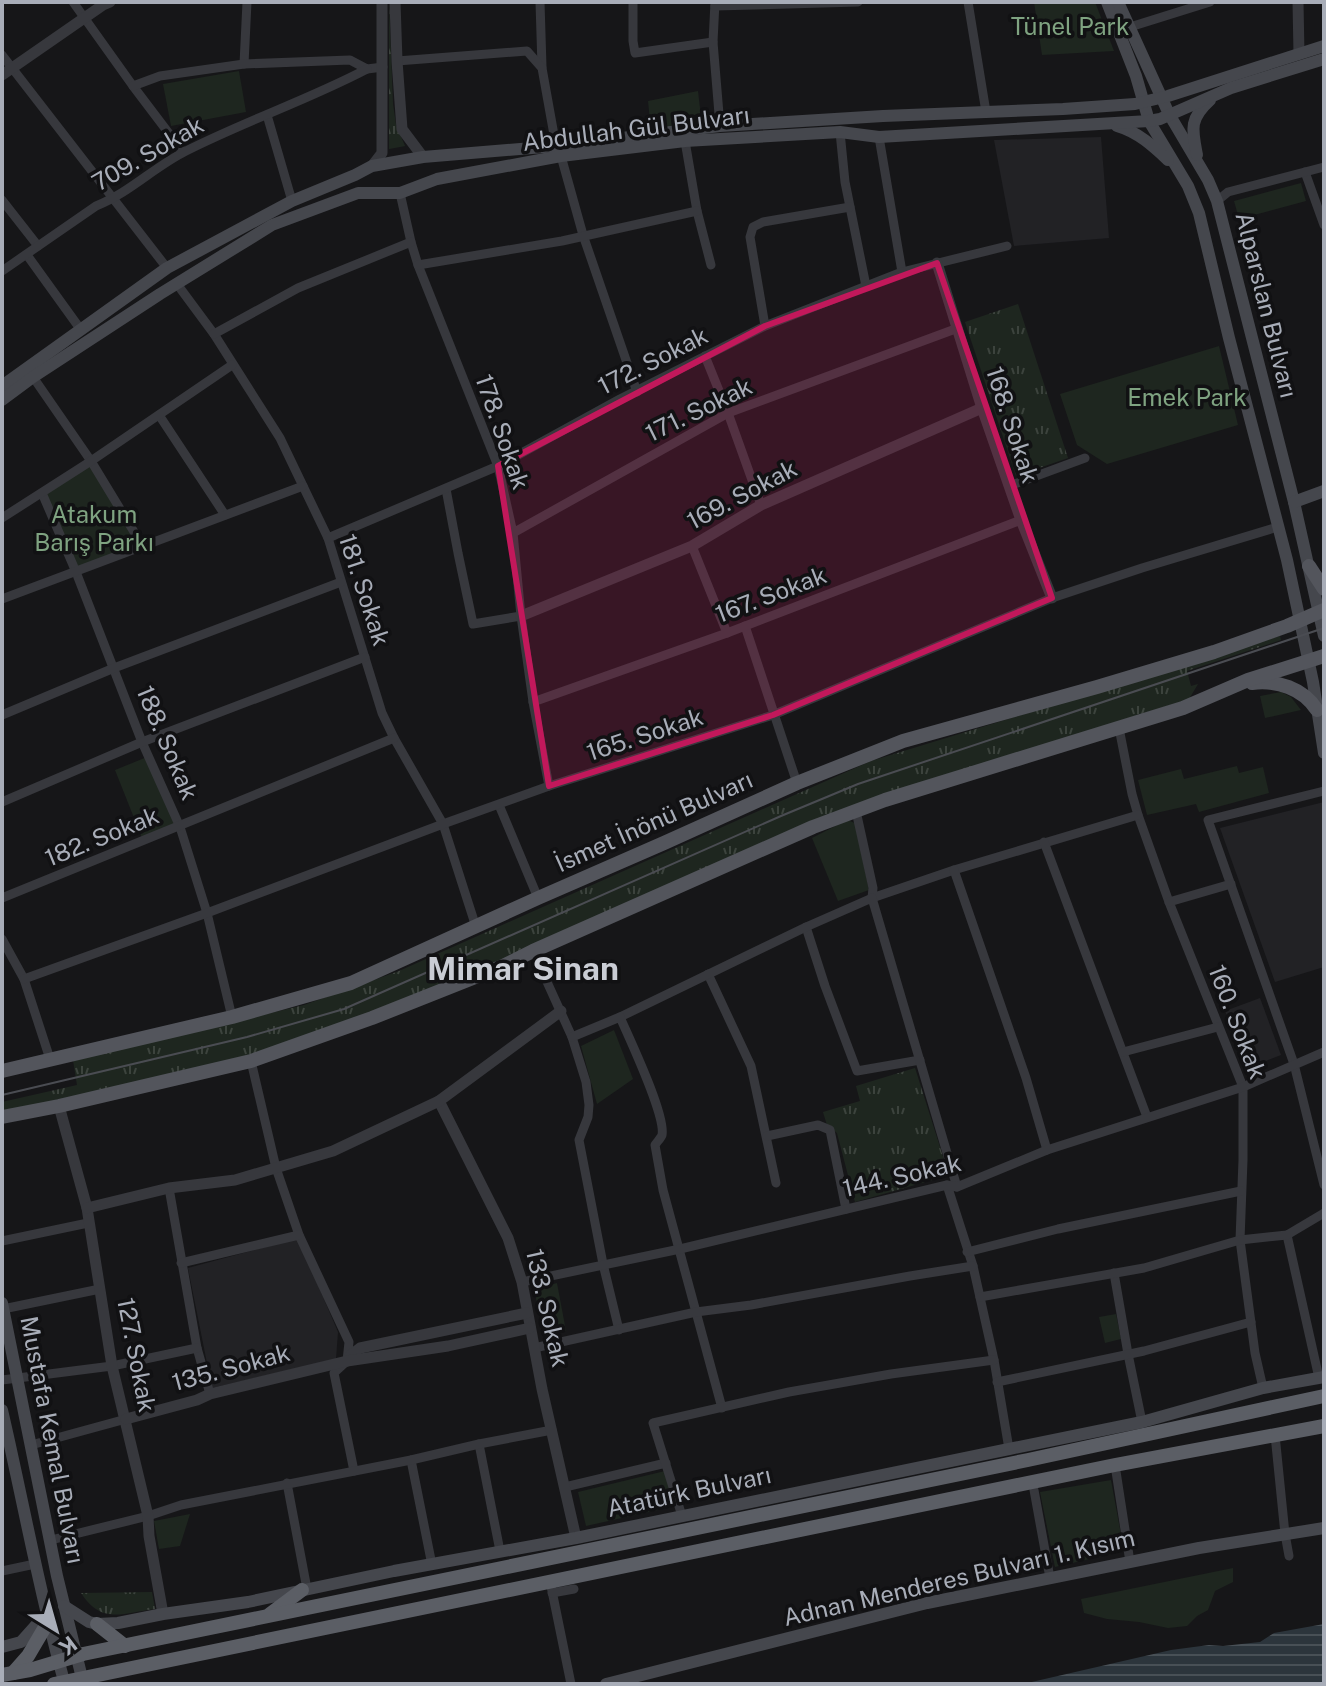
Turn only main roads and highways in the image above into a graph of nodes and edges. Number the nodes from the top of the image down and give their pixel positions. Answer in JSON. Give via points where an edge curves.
{"nodes":[{"id":1,"x":1107,"y":2,"type":"edge"},
{"id":2,"x":1118,"y":2,"type":"edge"},
{"id":3,"x":1324,"y":46,"type":"edge"},
{"id":4,"x":1324,"y":59,"type":"edge"},
{"id":5,"x":1231,"y":88,"type":"junction"},
{"id":6,"x":1161,"y":98,"type":"junction"},
{"id":7,"x":1144,"y":102,"type":"junction"},
{"id":8,"x":1169,"y":114,"type":"junction"},
{"id":9,"x":1149,"y":121,"type":"junction"},
{"id":10,"x":1110,"y":125,"type":"junction"},
{"id":11,"x":559,"y":151,"type":"junction"},
{"id":12,"x":1199,"y":166,"type":"junction"},
{"id":13,"x":1179,"y":170,"type":"junction"},
{"id":14,"x":3,"y":384,"type":"edge"},
{"id":15,"x":2,"y":400,"type":"edge"},
{"id":16,"x":1324,"y":491,"type":"edge"},
{"id":17,"x":1294,"y":502,"type":"junction"},
{"id":18,"x":1309,"y":566,"type":"junction"},
{"id":19,"x":1324,"y":589,"type":"edge"},
{"id":20,"x":1322,"y":611,"type":"edge"},
{"id":21,"x":1300,"y":620,"type":"junction"},
{"id":22,"x":1324,"y":636,"type":"edge"},
{"id":23,"x":1324,"y":656,"type":"edge"},
{"id":24,"x":1308,"y":661,"type":"junction"},
{"id":25,"x":1239,"y":684,"type":"junction"},
{"id":26,"x":1317,"y":710,"type":"junction"},
{"id":27,"x":1324,"y":753,"type":"edge"},
{"id":28,"x":2,"y":1071,"type":"edge"},
{"id":29,"x":2,"y":1117,"type":"edge"},
{"id":30,"x":3,"y":1306,"type":"edge"},
{"id":31,"x":1321,"y":1378,"type":"edge"},
{"id":32,"x":1324,"y":1396,"type":"edge"},
{"id":33,"x":2,"y":1410,"type":"edge"},
{"id":34,"x":1324,"y":1426,"type":"edge"},
{"id":35,"x":1324,"y":1528,"type":"edge"},
{"id":36,"x":305,"y":1589,"type":"junction"},
{"id":37,"x":64,"y":1606,"type":"junction"},
{"id":38,"x":266,"y":1617,"type":"junction"},
{"id":39,"x":47,"y":1618,"type":"junction"},
{"id":40,"x":97,"y":1624,"type":"junction"},
{"id":41,"x":125,"y":1646,"type":"junction"},
{"id":42,"x":2,"y":1647,"type":"edge"},
{"id":43,"x":79,"y":1655,"type":"junction"},
{"id":44,"x":58,"y":1661,"type":"junction"},
{"id":45,"x":8,"y":1674,"type":"edge"},
{"id":46,"x":90,"y":1679,"type":"edge"},
{"id":47,"x":58,"y":1683,"type":"edge"},
{"id":48,"x":606,"y":1684,"type":"edge"}],
"edges":[{"from":1,"to":7,"type":"main road","name":"Alparslan Bulvarı"},
{"from":2,"to":6,"type":"main road","name":"Alparslan Bulvarı"},
{"from":3,"to":6,"type":"main road","name":"Abdullah Gül Bulvarı"},
{"from":4,"to":5,"type":"main road","name":"Abdullah Gül Bulvarı"},
{"from":5,"to":8,"type":"main road","name":"Abdullah Gül Bulvarı"},
{"from":5,"to":12,"type":"main road","via":[[1211,99],[1193,121]]},
{"from":6,"to":7,"type":"main road","name":"Abdullah Gül Bulvarı"},
{"from":6,"to":8,"type":"main road","name":"Alparslan Bulvarı"},
{"from":7,"to":9,"type":"main road","name":"Alparslan Bulvarı"},
{"from":7,"to":11,"type":"main road","name":"Abdullah Gül Bulvarı","via":[[720,126]]},
{"from":8,"to":9,"type":"main road","name":"Abdullah Gül Bulvarı"},
{"from":8,"to":12,"type":"main road","name":"Alparslan Bulvarı"},
{"from":9,"to":10,"type":"main road","name":"Abdullah Gül Bulvarı"},
{"from":9,"to":13,"type":"main road","name":"Alparslan Bulvarı"},
{"from":10,"to":11,"type":"main road","name":"Abdullah Gül Bulvarı","via":[[879,137],[840,132]]},
{"from":10,"to":13,"type":"main road","via":[[1141,137]]},
{"from":11,"to":14,"type":"main road","name":"Abdullah Gül Bulvarı","via":[[423,157],[372,166],[292,201],[167,268]]},
{"from":11,"to":15,"type":"main road","name":"Abdullah Gül Bulvarı","via":[[437,179],[400,193],[358,193],[272,225]]},
{"from":12,"to":17,"type":"main road","name":"Alparslan Bulvarı","via":[[1217,201]]},
{"from":13,"to":21,"type":"main road","name":"Alparslan Bulvarı","via":[[1199,213]]},
{"from":16,"to":17,"type":"main road"},
{"from":17,"to":18,"type":"main road","name":"Alparslan Bulvarı"},
{"from":18,"to":19,"type":"main road"},
{"from":18,"to":20,"type":"main road","name":"Alparslan Bulvarı"},
{"from":20,"to":21,"type":"main road","name":"İsmet İnönü Bulvarı"},
{"from":20,"to":22,"type":"main road","name":"Alparslan Bulvarı"},
{"from":21,"to":24,"type":"main road","name":"Alparslan Bulvarı"},
{"from":21,"to":28,"type":"main road","name":"İsmet İnönü Bulvarı","via":[[1214,652],[903,741],[797,783],[351,983]]},
{"from":23,"to":24,"type":"main road"},
{"from":24,"to":25,"type":"main road"},
{"from":24,"to":26,"type":"main road","name":"Alparslan Bulvarı"},
{"from":25,"to":26,"type":"main road","via":[[1292,688]]},
{"from":25,"to":29,"type":"main road","via":[[1183,708],[813,827],[503,966],[251,1061]]},
{"from":26,"to":27,"type":"main road","name":"Alparslan Bulvarı"},
{"from":30,"to":37,"type":"main road","name":"Mustafa Kemal Bulvarı"},
{"from":31,"to":36,"type":"main road","name":"Atatürk Bulvarı","via":[[1263,1388],[1142,1422]]},
{"from":32,"to":38,"type":"highway","name":"Atatürk Bulvarı"},
{"from":33,"to":39,"type":"main road","name":"Mustafa Kemal Bulvarı"},
{"from":34,"to":46,"type":"highway"},
{"from":35,"to":48,"type":"main road","name":"Adnan Menderes Bulvarı 1. Kısım","via":[[927,1603]]},
{"from":36,"to":38,"type":"highway"},
{"from":36,"to":40,"type":"main road","name":"Atatürk Bulvarı"},
{"from":37,"to":40,"type":"main road"},
{"from":37,"to":43,"type":"main road","name":"Mustafa Kemal Bulvarı"},
{"from":38,"to":41,"type":"highway","name":"Atatürk Bulvarı"},
{"from":39,"to":42,"type":"main road","via":[[21,1642]]},
{"from":39,"to":44,"type":"main road","name":"Mustafa Kemal Bulvarı"},
{"from":39,"to":45,"type":"highway","via":[[28,1656]]},
{"from":40,"to":41,"type":"highway"},
{"from":41,"to":43,"type":"highway","name":"Atatürk Bulvarı"},
{"from":43,"to":44,"type":"highway","name":"Atatürk Bulvarı"},
{"from":43,"to":46,"type":"main road","name":"Mustafa Kemal Bulvarı"},
{"from":44,"to":45,"type":"highway","name":"Atatürk Bulvarı"},
{"from":44,"to":47,"type":"main road","name":"Mustafa Kemal Bulvarı"},
{"from":46,"to":47,"type":"highway"}]}
